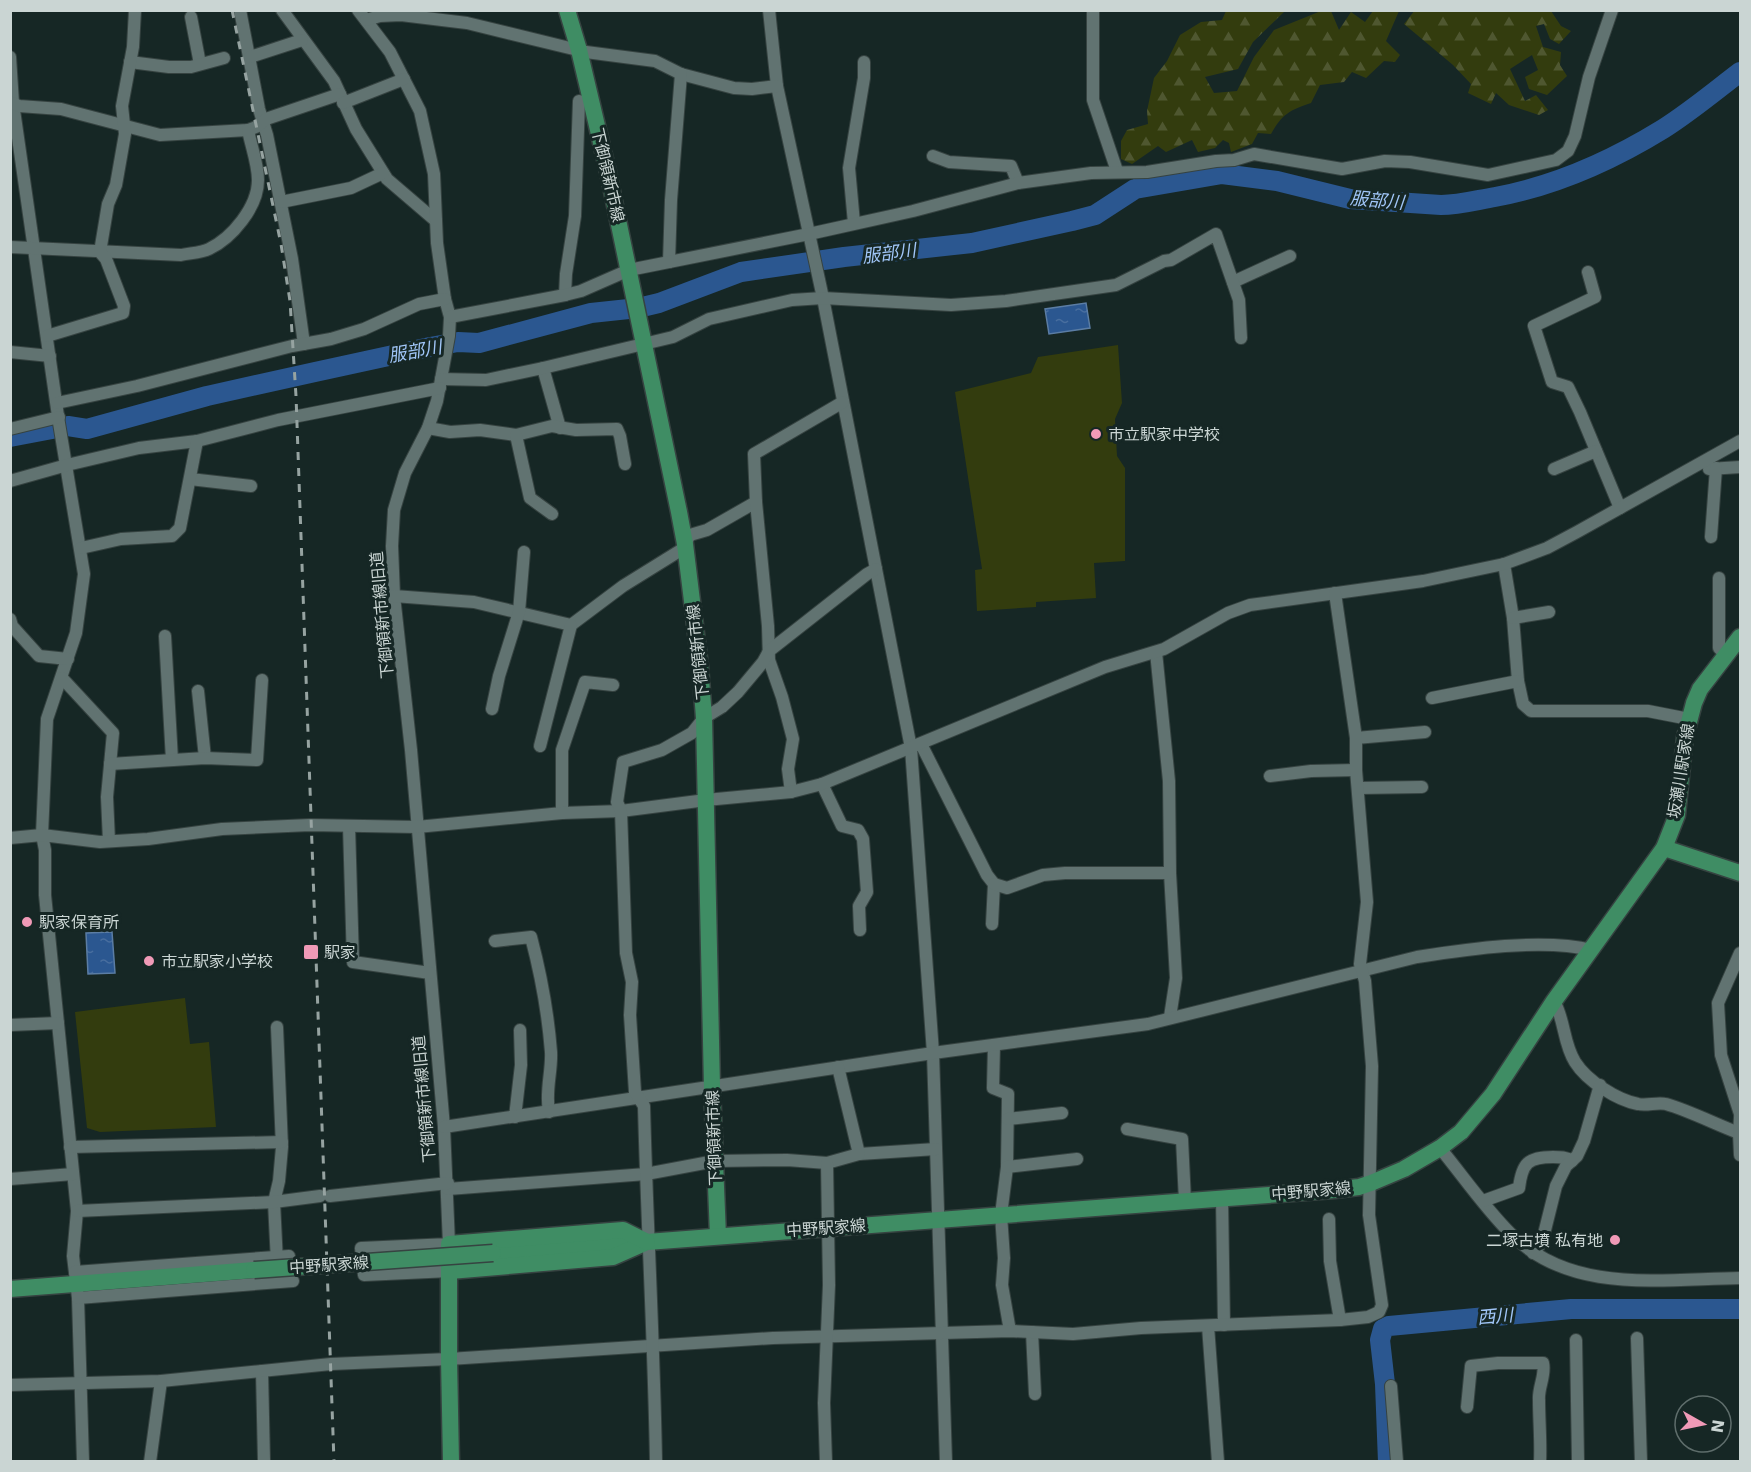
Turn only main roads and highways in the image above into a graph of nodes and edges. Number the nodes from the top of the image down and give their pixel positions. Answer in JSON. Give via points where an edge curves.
{"nodes":[{"id":1,"x":567,"y":10,"type":"edge"},
{"id":2,"x":1740,"y":637,"type":"edge"},
{"id":3,"x":1664,"y":848,"type":"junction"},
{"id":4,"x":1740,"y":873,"type":"edge"},
{"id":5,"x":718,"y":1236,"type":"junction"},
{"id":6,"x":647,"y":1242,"type":"junction"},
{"id":7,"x":450,"y":1271,"type":"junction"},
{"id":8,"x":10,"y":1289,"type":"edge"},
{"id":9,"x":451,"y":1461,"type":"edge"}],
"edges":[{"from":1,"to":5,"type":"main road","name":"下御領新市線","via":[[599,135],[686,544],[704,718]]},
{"from":2,"to":3,"type":"main road","name":"坂瀬川駅家線","via":[[1700,689],[1689,718],[1677,815]]},
{"from":3,"to":4,"type":"main road"},
{"from":3,"to":5,"type":"main road","name":"中野駅家線","via":[[1493,1094],[1461,1132],[1440,1148],[1371,1183],[1334,1190]]},
{"from":5,"to":6,"type":"main road"},
{"from":6,"to":7,"type":"main road","via":[[613,1257]]},
{"from":6,"to":7,"type":"main road","via":[[623,1230],[449,1244]]},
{"from":6,"to":8,"type":"main road","name":"中野駅家線","bridge":true},
{"from":7,"to":9,"type":"main road"}]}
